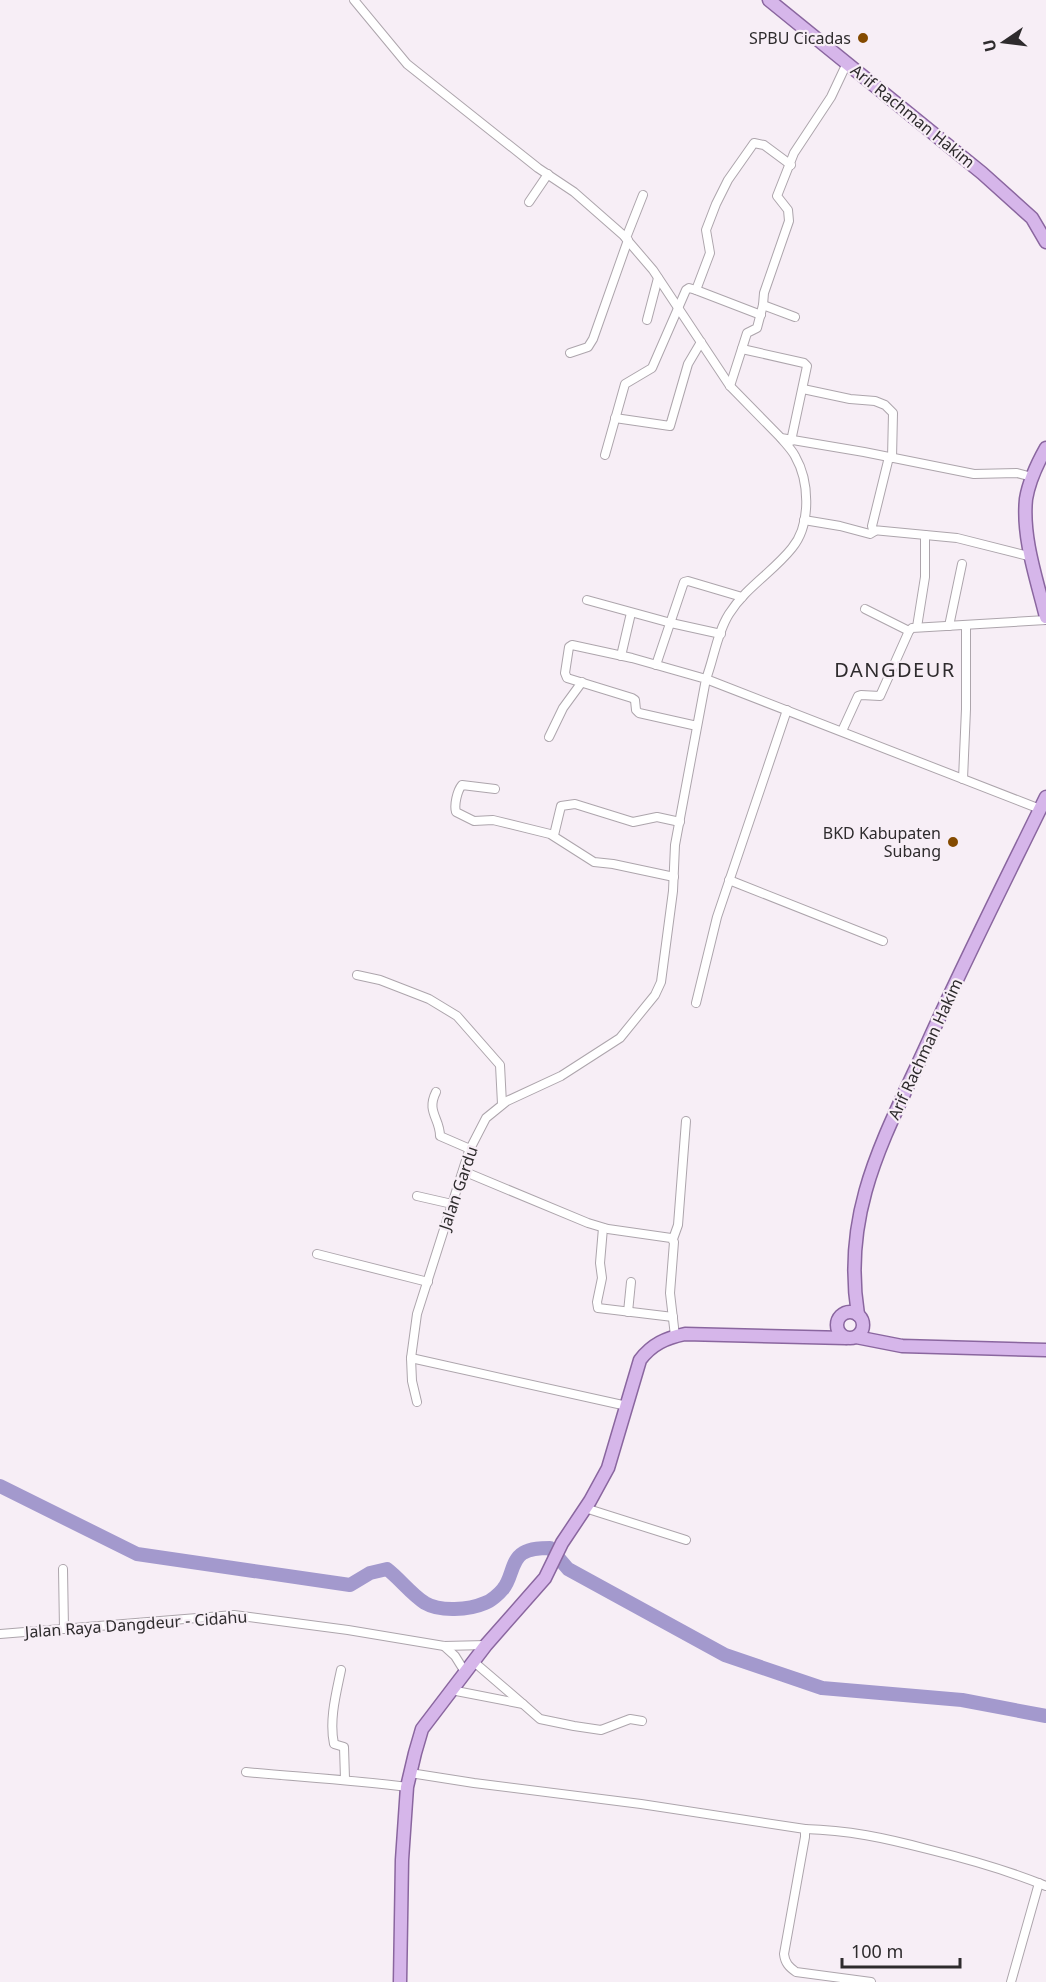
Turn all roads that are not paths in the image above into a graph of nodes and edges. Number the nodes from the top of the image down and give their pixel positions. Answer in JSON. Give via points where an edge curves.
{"nodes":[{"id":1,"x":354,"y":0,"type":"edge"},
{"id":2,"x":770,"y":0,"type":"edge"},
{"id":3,"x":847,"y":63,"type":"junction"},
{"id":4,"x":790,"y":165,"type":"junction"},
{"id":5,"x":548,"y":174,"type":"junction"},
{"id":6,"x":643,"y":195,"type":"dead end"},
{"id":7,"x":529,"y":202,"type":"dead end"},
{"id":8,"x":627,"y":239,"type":"junction"},
{"id":9,"x":1046,"y":242,"type":"edge"},
{"id":10,"x":658,"y":278,"type":"junction"},
{"id":11,"x":696,"y":290,"type":"junction"},
{"id":12,"x":763,"y":305,"type":"junction"},
{"id":13,"x":677,"y":306,"type":"junction"},
{"id":14,"x":761,"y":315,"type":"junction"},
{"id":15,"x":795,"y":317,"type":"dead end"},
{"id":16,"x":647,"y":320,"type":"dead end"},
{"id":17,"x":701,"y":342,"type":"junction"},
{"id":18,"x":742,"y":349,"type":"junction"},
{"id":19,"x":570,"y":353,"type":"dead end"},
{"id":20,"x":730,"y":386,"type":"junction"},
{"id":21,"x":803,"y":389,"type":"junction"},
{"id":22,"x":615,"y":418,"type":"junction"},
{"id":23,"x":786,"y":441,"type":"junction"},
{"id":24,"x":1046,"y":447,"type":"edge"},
{"id":25,"x":605,"y":455,"type":"dead end"},
{"id":26,"x":890,"y":457,"type":"junction"},
{"id":27,"x":1032,"y":477,"type":"junction"},
{"id":28,"x":804,"y":520,"type":"junction"},
{"id":29,"x":875,"y":531,"type":"junction"},
{"id":30,"x":925,"y":535,"type":"junction"},
{"id":31,"x":1032,"y":557,"type":"junction"},
{"id":32,"x":962,"y":564,"type":"dead end"},
{"id":33,"x":742,"y":597,"type":"junction"},
{"id":34,"x":587,"y":600,"type":"dead end"},
{"id":35,"x":865,"y":609,"type":"dead end"},
{"id":36,"x":631,"y":613,"type":"junction"},
{"id":37,"x":1046,"y":618,"type":"edge"},
{"id":38,"x":671,"y":623,"type":"junction"},
{"id":39,"x":966,"y":625,"type":"junction"},
{"id":40,"x":949,"y":626,"type":"junction"},
{"id":41,"x":913,"y":629,"type":"junction"},
{"id":42,"x":721,"y":634,"type":"junction"},
{"id":43,"x":621,"y":656,"type":"junction"},
{"id":44,"x":656,"y":666,"type":"junction"},
{"id":45,"x":710,"y":681,"type":"junction"},
{"id":46,"x":582,"y":682,"type":"junction"},
{"id":47,"x":787,"y":710,"type":"junction"},
{"id":48,"x":697,"y":726,"type":"junction"},
{"id":49,"x":842,"y":731,"type":"junction"},
{"id":50,"x":549,"y":737,"type":"dead end"},
{"id":51,"x":963,"y":779,"type":"junction"},
{"id":52,"x":495,"y":789,"type":"dead end"},
{"id":53,"x":1046,"y":797,"type":"edge"},
{"id":54,"x":1040,"y":809,"type":"junction"},
{"id":55,"x":680,"y":822,"type":"junction"},
{"id":56,"x":554,"y":835,"type":"junction"},
{"id":57,"x":674,"y":877,"type":"junction"},
{"id":58,"x":729,"y":879,"type":"junction"},
{"id":59,"x":883,"y":941,"type":"dead end"},
{"id":60,"x":357,"y":975,"type":"dead end"},
{"id":61,"x":696,"y":1003,"type":"dead end"},
{"id":62,"x":436,"y":1092,"type":"dead end"},
{"id":63,"x":502,"y":1104,"type":"junction"},
{"id":64,"x":686,"y":1121,"type":"dead end"},
{"id":65,"x":470,"y":1149,"type":"junction"},
{"id":66,"x":463,"y":1171,"type":"junction"},
{"id":67,"x":417,"y":1196,"type":"dead end"},
{"id":68,"x":452,"y":1204,"type":"junction"},
{"id":69,"x":603,"y":1228,"type":"junction"},
{"id":70,"x":673,"y":1239,"type":"junction"},
{"id":71,"x":317,"y":1254,"type":"dead end"},
{"id":72,"x":428,"y":1282,"type":"junction"},
{"id":73,"x":631,"y":1282,"type":"dead end"},
{"id":74,"x":855,"y":1290,"type":"junction"},
{"id":75,"x":628,"y":1312,"type":"junction"},
{"id":76,"x":844,"y":1313,"type":"junction"},
{"id":77,"x":673,"y":1317,"type":"junction"},
{"id":78,"x":860,"y":1318,"type":"junction"},
{"id":79,"x":837,"y":1329,"type":"junction"},
{"id":80,"x":675,"y":1336,"type":"junction"},
{"id":81,"x":819,"y":1338,"type":"junction"},
{"id":82,"x":851,"y":1338,"type":"junction"},
{"id":83,"x":885,"y":1343,"type":"junction"},
{"id":84,"x":1046,"y":1350,"type":"edge"},
{"id":85,"x":411,"y":1358,"type":"junction"},
{"id":86,"x":417,"y":1402,"type":"dead end"},
{"id":87,"x":627,"y":1406,"type":"junction"},
{"id":88,"x":585,"y":1508,"type":"junction"},
{"id":89,"x":686,"y":1540,"type":"dead end"},
{"id":90,"x":63,"y":1569,"type":"dead end"},
{"id":91,"x":64,"y":1629,"type":"junction"},
{"id":92,"x":0,"y":1634,"type":"edge"},
{"id":93,"x":486,"y":1645,"type":"junction"},
{"id":94,"x":444,"y":1646,"type":"junction"},
{"id":95,"x":474,"y":1662,"type":"junction"},
{"id":96,"x":341,"y":1670,"type":"dead end"},
{"id":97,"x":465,"y":1672,"type":"junction"},
{"id":98,"x":451,"y":1690,"type":"junction"},
{"id":99,"x":523,"y":1704,"type":"junction"},
{"id":100,"x":642,"y":1721,"type":"dead end"},
{"id":101,"x":246,"y":1772,"type":"dead end"},
{"id":102,"x":410,"y":1773,"type":"junction"},
{"id":103,"x":345,"y":1779,"type":"junction"},
{"id":104,"x":407,"y":1787,"type":"junction"},
{"id":105,"x":805,"y":1829,"type":"junction"},
{"id":106,"x":1042,"y":1884,"type":"edge"},
{"id":107,"x":400,"y":1982,"type":"edge"},
{"id":108,"x":871,"y":1982,"type":"edge"},
{"id":109,"x":1011,"y":1982,"type":"edge"}],
"edges":[{"from":1,"to":5,"type":"street","name":"Jalan Gardu","via":[[407,64]]},
{"from":2,"to":3,"type":"main road","name":"Arif Rachman Hakim"},
{"from":3,"to":4,"type":"street"},
{"from":3,"to":9,"type":"main road","name":"Arif Rachman Hakim","via":[[982,173],[1032,218]]},
{"from":4,"to":11,"type":"street","via":[[764,145],[754,143],[716,204],[706,230],[710,253]]},
{"from":4,"to":12,"type":"street","via":[[777,194],[788,210],[789,221]]},
{"from":5,"to":7,"type":"street"},
{"from":5,"to":8,"type":"street","name":"Jalan Gardu"},
{"from":6,"to":8,"type":"street"},
{"from":8,"to":10,"type":"street","name":"Jalan Gardu"},
{"from":8,"to":19,"type":"street","via":[[593,339],[588,347]]},
{"from":10,"to":13,"type":"street","name":"Jalan Gardu"},
{"from":10,"to":16,"type":"street"},
{"from":11,"to":13,"type":"street","via":[[686,290]]},
{"from":11,"to":14,"type":"street"},
{"from":12,"to":14,"type":"street"},
{"from":12,"to":15,"type":"street"},
{"from":13,"to":17,"type":"street","name":"Jalan Gardu"},
{"from":13,"to":22,"type":"street","via":[[652,368],[625,384]]},
{"from":14,"to":18,"type":"street","via":[[757,328],[747,333]]},
{"from":17,"to":20,"type":"street","name":"Jalan Gardu"},
{"from":17,"to":22,"type":"street","via":[[688,364],[670,426]]},
{"from":18,"to":20,"type":"street"},
{"from":18,"to":21,"type":"street","via":[[804,363],[807,369]]},
{"from":20,"to":23,"type":"street","name":"Jalan Gardu"},
{"from":21,"to":23,"type":"street"},
{"from":21,"to":26,"type":"street","via":[[885,405],[892,413]]},
{"from":22,"to":25,"type":"street"},
{"from":23,"to":26,"type":"street"},
{"from":23,"to":28,"type":"street","name":"Jalan Gardu","via":[[801,468],[806,489]]},
{"from":24,"to":27,"type":"main road"},
{"from":26,"to":27,"type":"street","via":[[974,474],[1017,473]]},
{"from":26,"to":29,"type":"street","via":[[872,526]]},
{"from":27,"to":31,"type":"main road","via":[[1026,498],[1026,524]]},
{"from":28,"to":29,"type":"street","via":[[870,534]]},
{"from":28,"to":33,"type":"street","name":"Jalan Gardu","via":[[792,549]]},
{"from":29,"to":30,"type":"street"},
{"from":30,"to":31,"type":"street","via":[[962,539]]},
{"from":30,"to":41,"type":"street","via":[[925,577]]},
{"from":31,"to":37,"type":"main road"},
{"from":32,"to":40,"type":"street"},
{"from":33,"to":38,"type":"street","via":[[686,581]]},
{"from":33,"to":42,"type":"street","name":"Jalan Gardu","via":[[728,615]]},
{"from":34,"to":36,"type":"street"},
{"from":35,"to":41,"type":"street"},
{"from":36,"to":38,"type":"street"},
{"from":36,"to":43,"type":"street"},
{"from":37,"to":39,"type":"street"},
{"from":38,"to":42,"type":"street"},
{"from":38,"to":44,"type":"street"},
{"from":39,"to":40,"type":"street"},
{"from":39,"to":51,"type":"street"},
{"from":40,"to":41,"type":"street"},
{"from":41,"to":49,"type":"street","via":[[880,696],[858,696]]},
{"from":42,"to":45,"type":"street","name":"Jalan Gardu"},
{"from":43,"to":44,"type":"street"},
{"from":43,"to":46,"type":"street","via":[[571,646],[565,675]]},
{"from":44,"to":45,"type":"street"},
{"from":45,"to":47,"type":"street"},
{"from":45,"to":48,"type":"street","name":"Jalan Gardu"},
{"from":46,"to":48,"type":"street","via":[[632,698],[639,712]]},
{"from":46,"to":50,"type":"street"},
{"from":47,"to":49,"type":"street"},
{"from":47,"to":58,"type":"street"},
{"from":48,"to":55,"type":"street","name":"Jalan Gardu"},
{"from":49,"to":51,"type":"street"},
{"from":51,"to":54,"type":"street"},
{"from":52,"to":56,"type":"street","via":[[462,785],[456,812],[474,821],[493,820]]},
{"from":53,"to":54,"type":"main road","name":"Arif Rachman Hakim"},
{"from":54,"to":74,"type":"main road","name":"Arif Rachman Hakim","via":[[881,1142],[857,1230]]},
{"from":55,"to":56,"type":"street","via":[[657,817],[633,822],[570,803],[561,806]]},
{"from":55,"to":57,"type":"street","name":"Jalan Gardu"},
{"from":56,"to":57,"type":"street","via":[[594,862]]},
{"from":57,"to":63,"type":"street","name":"Jalan Gardu","via":[[659,988],[626,1032],[561,1076]]},
{"from":58,"to":59,"type":"street"},
{"from":58,"to":61,"type":"street"},
{"from":60,"to":63,"type":"street","via":[[429,999],[458,1016],[500,1065]]},
{"from":62,"to":65,"type":"street","via":[[432,1113],[440,1126],[440,1136]]},
{"from":63,"to":65,"type":"street","name":"Jalan Gardu","via":[[486,1118]]},
{"from":64,"to":70,"type":"street","via":[[678,1226]]},
{"from":65,"to":66,"type":"street","name":"Jalan Gardu"},
{"from":66,"to":68,"type":"street","name":"Jalan Gardu"},
{"from":66,"to":69,"type":"street"},
{"from":67,"to":68,"type":"street"},
{"from":68,"to":72,"type":"street","name":"Jalan Gardu"},
{"from":69,"to":70,"type":"street"},
{"from":69,"to":75,"type":"street","via":[[597,1306]]},
{"from":70,"to":77,"type":"street"},
{"from":71,"to":72,"type":"street"},
{"from":72,"to":85,"type":"street","name":"Jalan Gardu","via":[[417,1314]]},
{"from":73,"to":75,"type":"street"},
{"from":74,"to":76,"type":"main road"},
{"from":74,"to":78,"type":"main road","name":"Arif Rachman Hakim"},
{"from":75,"to":77,"type":"street"},
{"from":76,"to":78,"type":"main road","via":[[854,1312]]},
{"from":76,"to":79,"type":"main road","via":[[838,1319]]},
{"from":77,"to":80,"type":"street"},
{"from":78,"to":82,"type":"main road","via":[[862,1331]]},
{"from":78,"to":83,"type":"main road"},
{"from":79,"to":81,"type":"main road"},
{"from":79,"to":82,"type":"main road","via":[[840,1335]]},
{"from":80,"to":81,"type":"main road"},
{"from":80,"to":87,"type":"main road","via":[[659,1342],[640,1360]]},
{"from":81,"to":82,"type":"main road"},
{"from":82,"to":83,"type":"main road"},
{"from":83,"to":84,"type":"main road"},
{"from":85,"to":86,"type":"street","name":"Jalan Gardu"},
{"from":85,"to":87,"type":"street"},
{"from":87,"to":88,"type":"main road","via":[[608,1468]]},
{"from":88,"to":89,"type":"street"},
{"from":88,"to":93,"type":"main road","via":[[545,1578]]},
{"from":90,"to":91,"type":"street"},
{"from":91,"to":92,"type":"street","name":"Jalan Raya Dangdeur - Cidahu"},
{"from":91,"to":94,"type":"street","name":"Jalan Raya Dangdeur - Cidahu","via":[[245,1616]]},
{"from":93,"to":94,"type":"street","name":"Jalan Raya Dangdeur - Cidahu"},
{"from":93,"to":95,"type":"main road"},
{"from":94,"to":97,"type":"street"},
{"from":95,"to":97,"type":"main road"},
{"from":95,"to":99,"type":"street"},
{"from":96,"to":103,"type":"street","via":[[333,1731],[334,1744],[344,1747]]},
{"from":97,"to":98,"type":"main road"},
{"from":98,"to":99,"type":"street"},
{"from":98,"to":102,"type":"main road","via":[[422,1729]]},
{"from":99,"to":100,"type":"street","via":[[540,1719],[598,1730],[630,1719]]},
{"from":101,"to":103,"type":"street"},
{"from":102,"to":104,"type":"main road"},
{"from":102,"to":105,"type":"street"},
{"from":103,"to":104,"type":"street"},
{"from":104,"to":107,"type":"main road"},
{"from":105,"to":106,"type":"street","via":[[873,1835],[986,1864]]},
{"from":105,"to":108,"type":"street","via":[[785,1959],[796,1972]]},
{"from":106,"to":109,"type":"street"}]}
